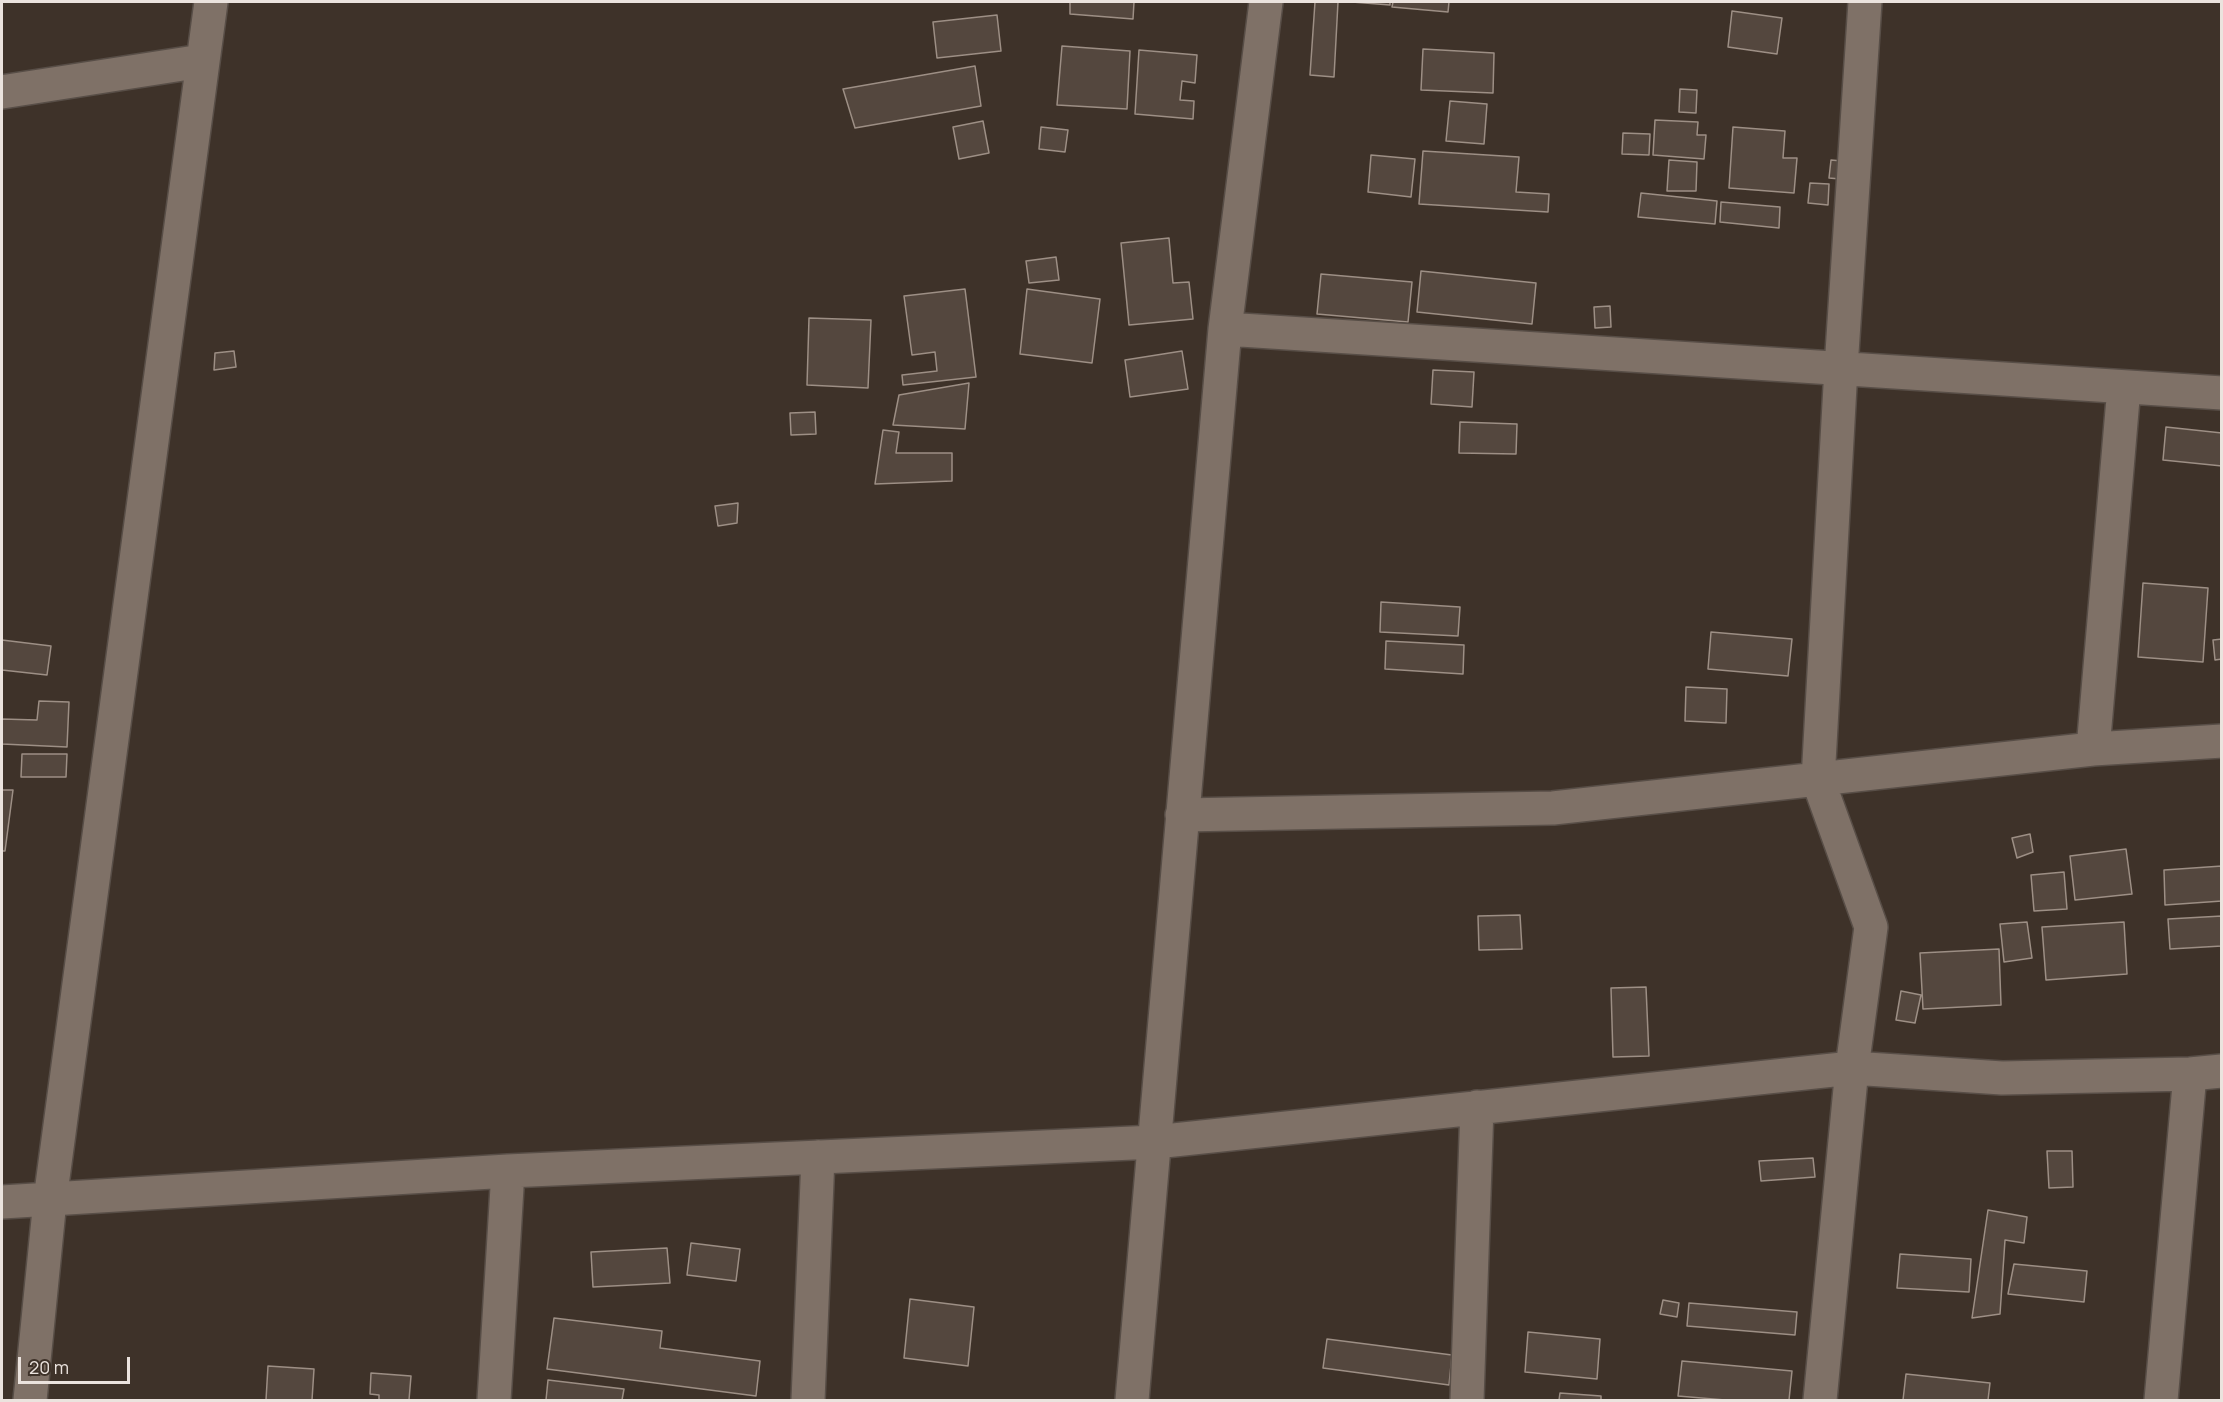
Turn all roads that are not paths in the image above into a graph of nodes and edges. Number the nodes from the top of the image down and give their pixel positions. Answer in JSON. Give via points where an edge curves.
{"nodes":[{"id":1,"x":211,"y":2,"type":"edge"},
{"id":2,"x":1266,"y":2,"type":"edge"},
{"id":3,"x":1865,"y":2,"type":"edge"},
{"id":4,"x":202,"y":61,"type":"junction"},
{"id":5,"x":2,"y":92,"type":"edge"},
{"id":6,"x":1225,"y":329,"type":"junction"},
{"id":7,"x":1841,"y":368,"type":"junction"},
{"id":8,"x":2124,"y":387,"type":"junction"},
{"id":9,"x":2222,"y":393,"type":"edge"},
{"id":10,"x":2222,"y":741,"type":"edge"},
{"id":11,"x":2093,"y":749,"type":"junction"},
{"id":12,"x":1818,"y":780,"type":"junction"},
{"id":13,"x":1182,"y":816,"type":"junction"},
{"id":14,"x":1852,"y":1068,"type":"junction"},
{"id":15,"x":2206,"y":1073,"type":"edge"},
{"id":16,"x":1478,"y":1107,"type":"junction"},
{"id":17,"x":1155,"y":1142,"type":"junction"},
{"id":18,"x":818,"y":1157,"type":"junction"},
{"id":19,"x":508,"y":1171,"type":"junction"},
{"id":20,"x":50,"y":1200,"type":"junction"},
{"id":21,"x":2,"y":1202,"type":"edge"},
{"id":22,"x":30,"y":1401,"type":"edge"},
{"id":23,"x":494,"y":1401,"type":"edge"},
{"id":24,"x":808,"y":1401,"type":"edge"},
{"id":25,"x":1132,"y":1401,"type":"edge"},
{"id":26,"x":1467,"y":1401,"type":"edge"},
{"id":27,"x":1820,"y":1401,"type":"edge"},
{"id":28,"x":2161,"y":1401,"type":"edge"}],
"edges":[{"from":1,"to":4,"type":"street"},
{"from":2,"to":6,"type":"street"},
{"from":3,"to":7,"type":"street"},
{"from":4,"to":5,"type":"street"},
{"from":4,"to":20,"type":"street"},
{"from":6,"to":7,"type":"street"},
{"from":6,"to":13,"type":"street"},
{"from":7,"to":8,"type":"street"},
{"from":7,"to":12,"type":"street"},
{"from":8,"to":9,"type":"street"},
{"from":8,"to":11,"type":"street"},
{"from":10,"to":11,"type":"street"},
{"from":11,"to":12,"type":"street"},
{"from":12,"to":13,"type":"street","via":[[1553,808]]},
{"from":12,"to":14,"type":"street","via":[[1871,927]]},
{"from":13,"to":17,"type":"street"},
{"from":14,"to":15,"type":"street","via":[[2002,1078]]},
{"from":14,"to":16,"type":"street"},
{"from":14,"to":27,"type":"street"},
{"from":15,"to":28,"type":"street"},
{"from":16,"to":17,"type":"street"},
{"from":16,"to":26,"type":"street"},
{"from":17,"to":18,"type":"street"},
{"from":17,"to":25,"type":"street"},
{"from":18,"to":19,"type":"street"},
{"from":18,"to":24,"type":"street"},
{"from":19,"to":20,"type":"street"},
{"from":19,"to":23,"type":"street"},
{"from":20,"to":21,"type":"street"},
{"from":20,"to":22,"type":"street"}]}
